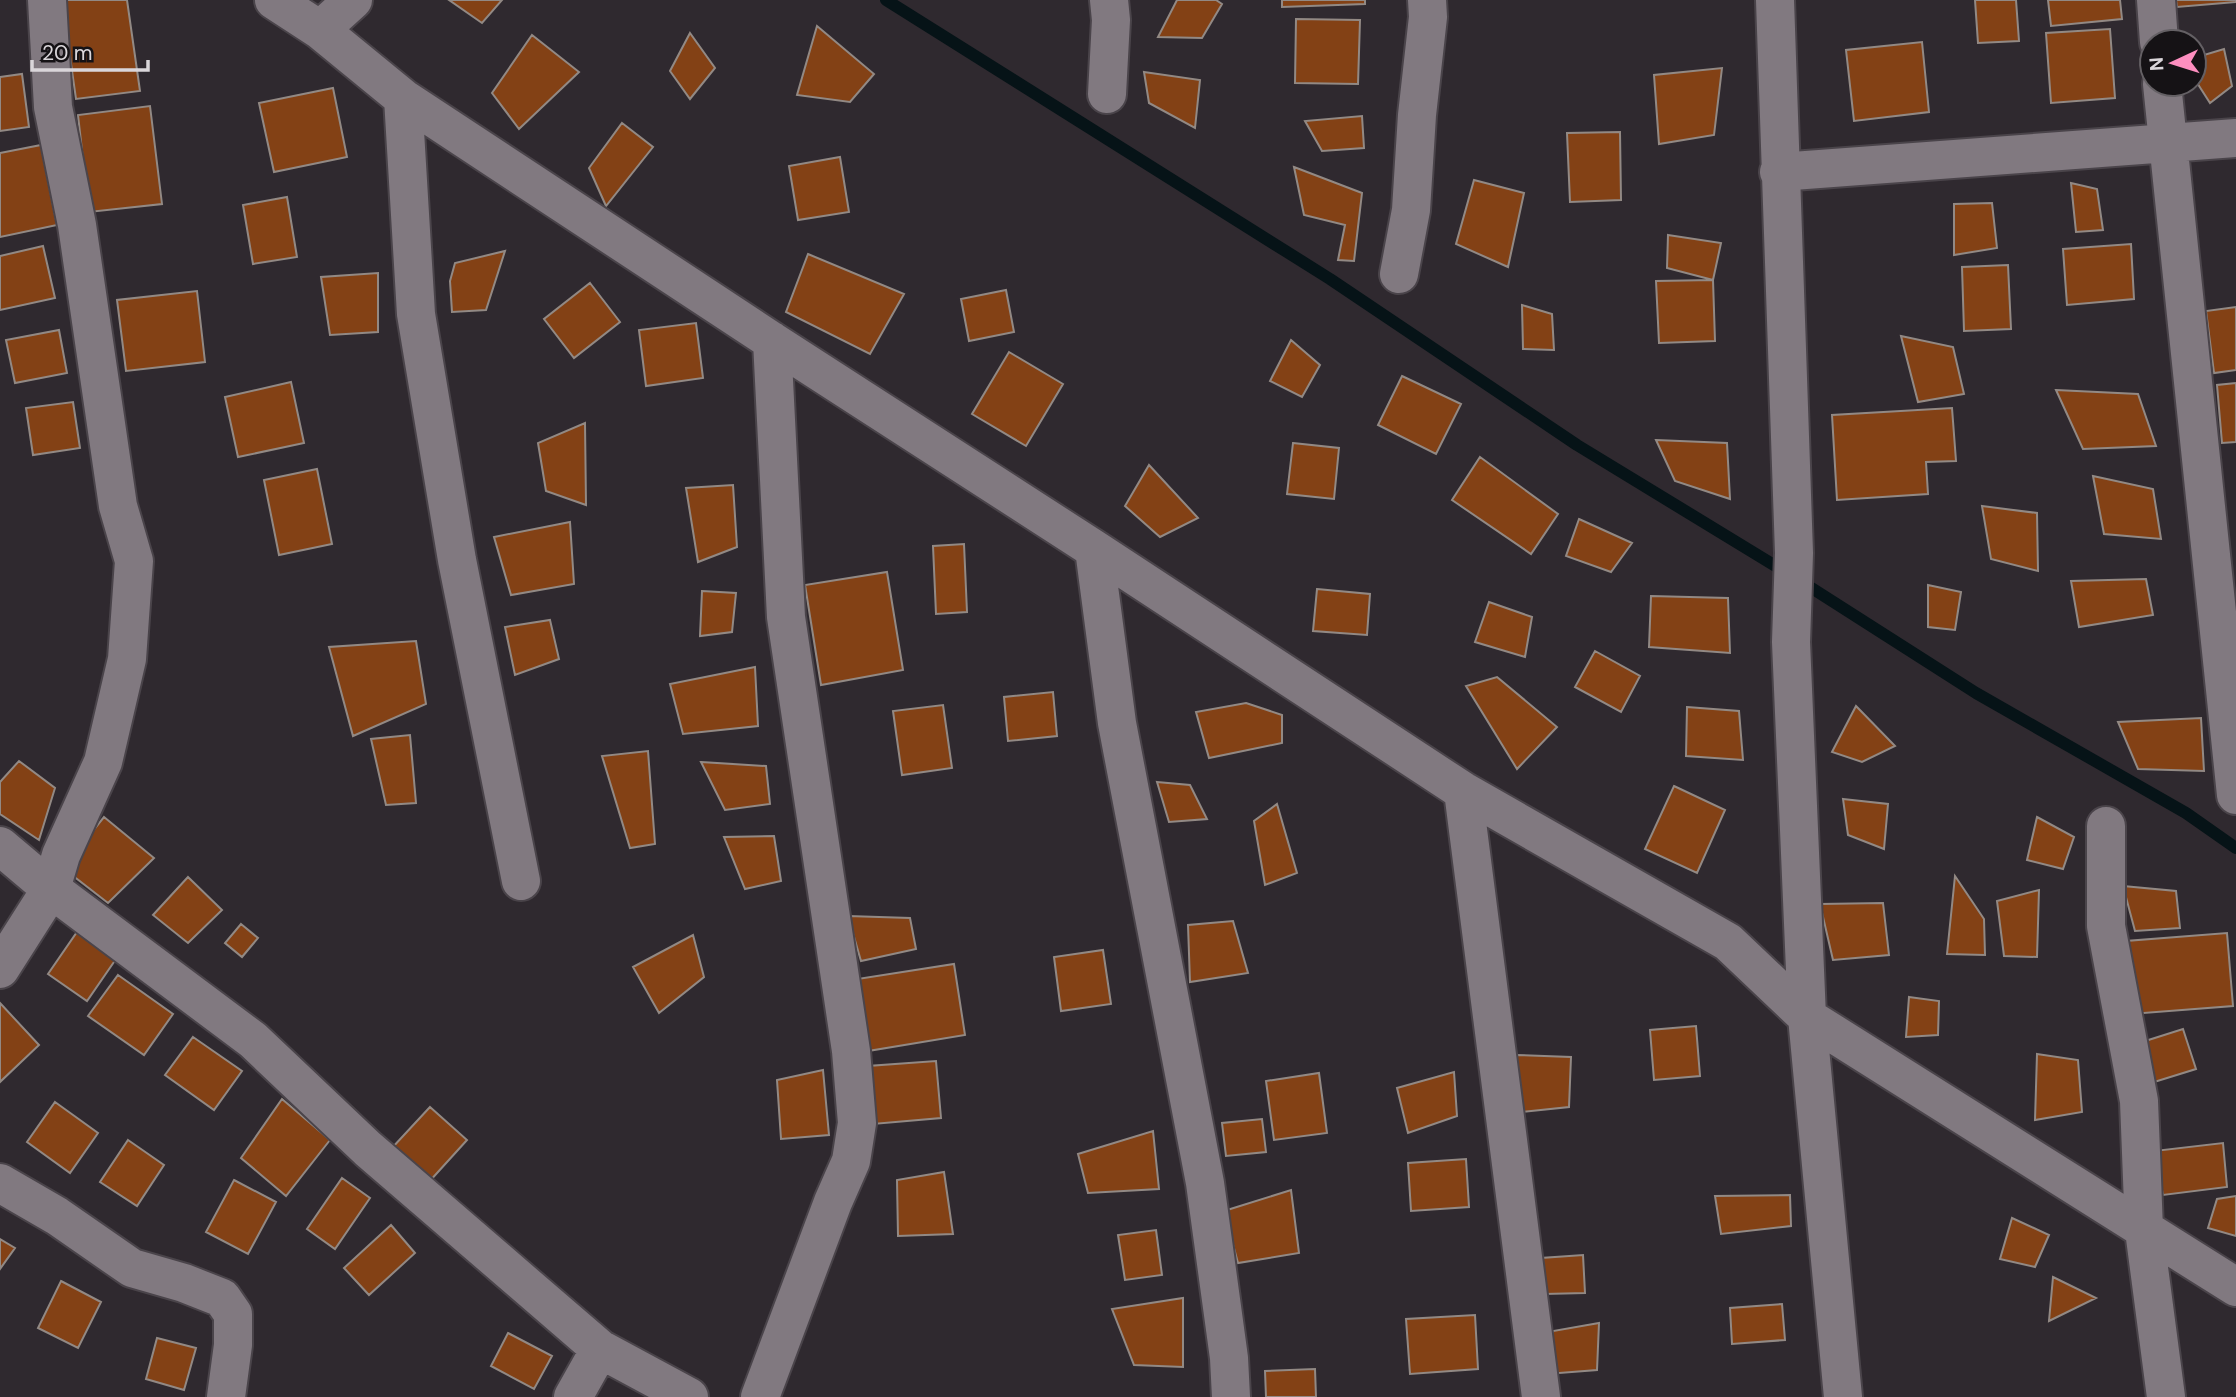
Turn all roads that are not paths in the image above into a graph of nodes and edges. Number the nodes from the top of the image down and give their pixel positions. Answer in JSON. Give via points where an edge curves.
{"nodes":[{"id":1,"x":47,"y":0,"type":"edge"},
{"id":2,"x":274,"y":0,"type":"edge"},
{"id":3,"x":353,"y":0,"type":"edge"},
{"id":4,"x":1109,"y":0,"type":"edge"},
{"id":5,"x":1427,"y":0,"type":"edge"},
{"id":6,"x":1775,"y":0,"type":"edge"},
{"id":7,"x":2156,"y":0,"type":"edge"},
{"id":8,"x":2158,"y":28,"type":"edge"},
{"id":9,"x":320,"y":30,"type":"junction"},
{"id":10,"x":1107,"y":94,"type":"dead end"},
{"id":11,"x":403,"y":98,"type":"junction"},
{"id":12,"x":2163,"y":98,"type":"edge"},
{"id":13,"x":2236,"y":138,"type":"edge"},
{"id":14,"x":2166,"y":144,"type":"junction"},
{"id":15,"x":1779,"y":172,"type":"junction"},
{"id":16,"x":1399,"y":274,"type":"dead end"},
{"id":17,"x":772,"y":341,"type":"junction"},
{"id":18,"x":1094,"y":549,"type":"junction"},
{"id":19,"x":1463,"y":791,"type":"junction"},
{"id":20,"x":2236,"y":795,"type":"edge"},
{"id":21,"x":2106,"y":826,"type":"dead end"},
{"id":22,"x":0,"y":846,"type":"edge"},
{"id":23,"x":521,"y":881,"type":"dead end"},
{"id":24,"x":51,"y":889,"type":"junction"},
{"id":25,"x":0,"y":969,"type":"edge"},
{"id":26,"x":1807,"y":1017,"type":"junction"},
{"id":27,"x":0,"y":1183,"type":"edge"},
{"id":28,"x":2144,"y":1230,"type":"junction"},
{"id":29,"x":2236,"y":1287,"type":"edge"},
{"id":30,"x":600,"y":1349,"type":"junction"},
{"id":31,"x":226,"y":1397,"type":"edge"},
{"id":32,"x":573,"y":1397,"type":"edge"},
{"id":33,"x":689,"y":1397,"type":"edge"},
{"id":34,"x":760,"y":1397,"type":"edge"},
{"id":35,"x":1231,"y":1397,"type":"edge"},
{"id":36,"x":1541,"y":1397,"type":"edge"},
{"id":37,"x":1843,"y":1397,"type":"edge"},
{"id":38,"x":2166,"y":1397,"type":"edge"}],
"edges":[{"from":1,"to":24,"type":"street","via":[[53,107],[77,225],[118,506],[134,561],[127,659],[103,762],[61,855]]},
{"from":2,"to":9,"type":"street"},
{"from":3,"to":9,"type":"street"},
{"from":4,"to":10,"type":"street"},
{"from":5,"to":16,"type":"street","via":[[1411,210]]},
{"from":6,"to":15,"type":"street"},
{"from":7,"to":8,"type":"street"},
{"from":9,"to":11,"type":"street"},
{"from":11,"to":17,"type":"street"},
{"from":11,"to":23,"type":"street","via":[[416,314],[457,559]]},
{"from":12,"to":14,"type":"street"},
{"from":13,"to":14,"type":"street"},
{"from":14,"to":15,"type":"street"},
{"from":14,"to":20,"type":"street"},
{"from":15,"to":26,"type":"street","via":[[1794,553],[1791,642]]},
{"from":17,"to":18,"type":"street"},
{"from":17,"to":34,"type":"street","via":[[786,617],[858,1123],[851,1161]]},
{"from":18,"to":19,"type":"street"},
{"from":18,"to":35,"type":"street","via":[[1118,723],[1205,1183]]},
{"from":19,"to":26,"type":"street","via":[[1728,942]]},
{"from":19,"to":36,"type":"street"},
{"from":21,"to":28,"type":"street","via":[[2106,926],[2140,1101]]},
{"from":22,"to":24,"type":"street"},
{"from":24,"to":25,"type":"street"},
{"from":24,"to":30,"type":"street","via":[[253,1040],[368,1149]]},
{"from":26,"to":28,"type":"street"},
{"from":26,"to":37,"type":"street"},
{"from":27,"to":31,"type":"street","via":[[132,1268],[222,1298],[233,1314]]},
{"from":28,"to":29,"type":"street"},
{"from":28,"to":38,"type":"street"},
{"from":30,"to":32,"type":"street"},
{"from":30,"to":33,"type":"street"}]}
